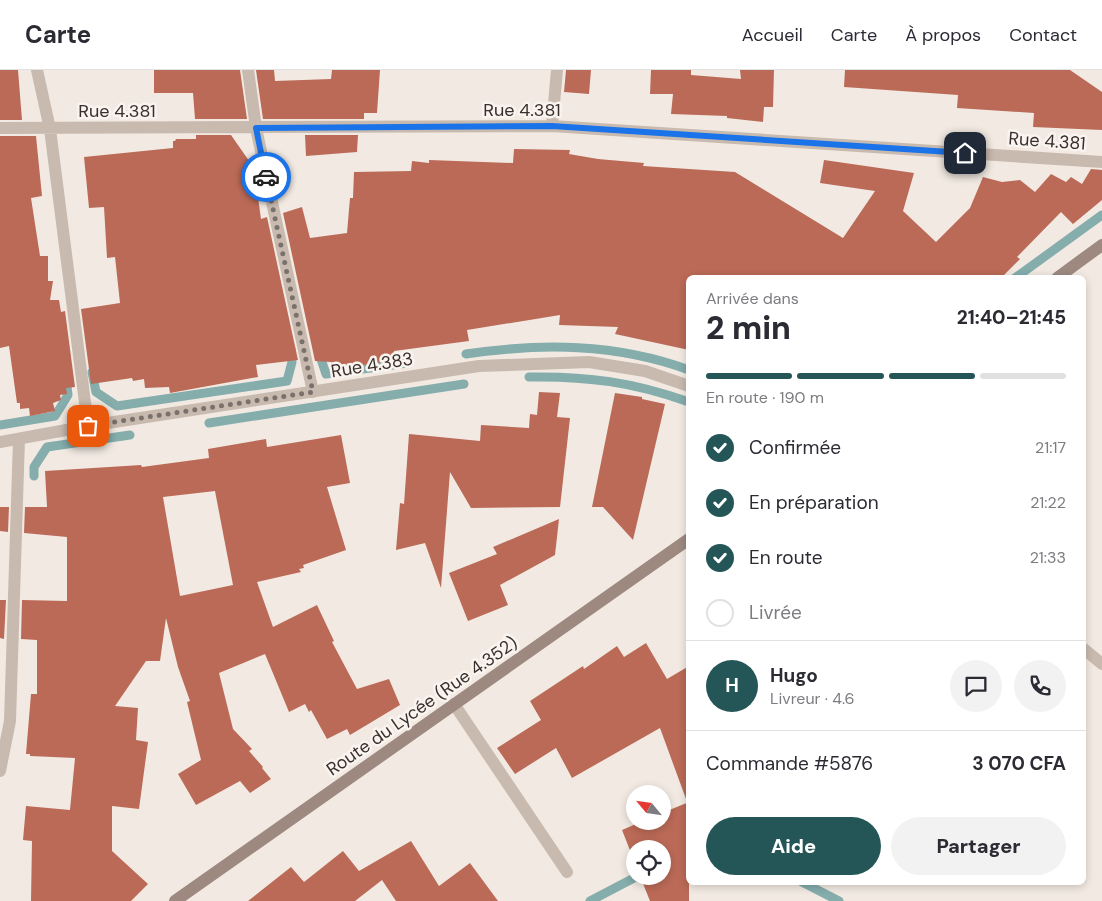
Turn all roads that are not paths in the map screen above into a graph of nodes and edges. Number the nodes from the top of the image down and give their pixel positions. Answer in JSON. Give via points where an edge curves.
{"nodes":[{"id":1,"x":37,"y":70,"type":"edge"},
{"id":2,"x":248,"y":70,"type":"edge"},
{"id":3,"x":557,"y":70,"type":"edge"},
{"id":4,"x":552,"y":126,"type":"junction"},
{"id":5,"x":0,"y":128,"type":"edge"},
{"id":6,"x":256,"y":128,"type":"junction"},
{"id":7,"x":50,"y":129,"type":"junction"},
{"id":8,"x":1102,"y":162,"type":"edge"},
{"id":9,"x":1102,"y":245,"type":"edge"},
{"id":10,"x":1061,"y":275,"type":"edge"},
{"id":11,"x":686,"y":385,"type":"edge"},
{"id":12,"x":313,"y":392,"type":"junction"},
{"id":13,"x":88,"y":426,"type":"junction"},
{"id":14,"x":19,"y":439,"type":"junction"},
{"id":15,"x":0,"y":442,"type":"edge"},
{"id":16,"x":686,"y":541,"type":"edge"},
{"id":17,"x":1086,"y":651,"type":"edge"},
{"id":18,"x":1102,"y":664,"type":"edge"},
{"id":19,"x":454,"y":704,"type":"junction"},
{"id":20,"x":0,"y":771,"type":"edge"},
{"id":21,"x":568,"y":872,"type":"dead end"},
{"id":22,"x":175,"y":901,"type":"edge"}],
"edges":[{"from":1,"to":7,"type":"street"},
{"from":2,"to":6,"type":"street"},
{"from":3,"to":4,"type":"street"},
{"from":4,"to":6,"type":"street","name":"Rue 4.381"},
{"from":4,"to":8,"type":"street","name":"Rue 4.381"},
{"from":5,"to":7,"type":"street","name":"Rue 4.381"},
{"from":6,"to":7,"type":"street","name":"Rue 4.381"},
{"from":6,"to":12,"type":"street"},
{"from":7,"to":13,"type":"street"},
{"from":9,"to":10,"type":"main road"},
{"from":11,"to":12,"type":"street","name":"Rue 4.383","via":[[645,372],[589,362],[479,366]]},
{"from":12,"to":13,"type":"street","name":"Rue 4.383"},
{"from":13,"to":14,"type":"street","name":"Rue 4.383"},
{"from":14,"to":15,"type":"street","name":"Rue 4.383"},
{"from":14,"to":20,"type":"street","via":[[10,721]]},
{"from":16,"to":19,"type":"main road","name":"Route du Lycée (Rue 4.352)"},
{"from":17,"to":18,"type":"street"},
{"from":19,"to":21,"type":"street"},
{"from":19,"to":22,"type":"main road","name":"Route du Lycée (Rue 4.352)"}]}
